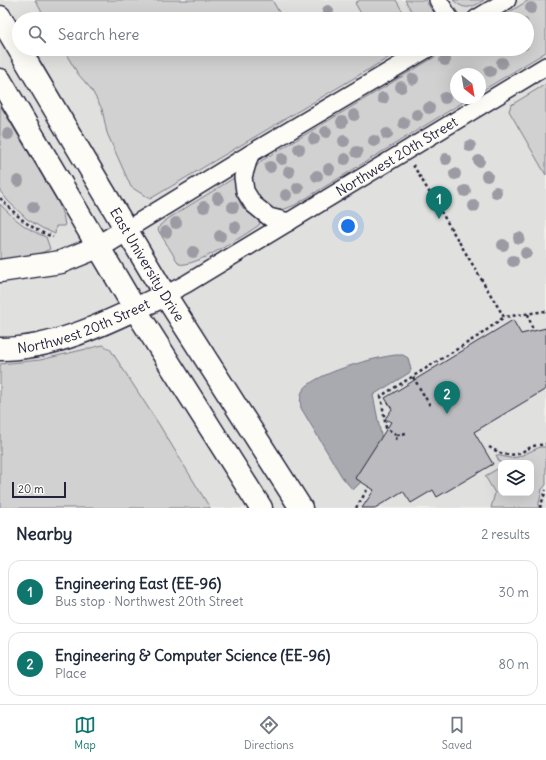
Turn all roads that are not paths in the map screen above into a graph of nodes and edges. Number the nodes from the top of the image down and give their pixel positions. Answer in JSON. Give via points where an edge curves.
{"nodes":[{"id":1,"x":438,"y":0,"type":"edge"},
{"id":2,"x":507,"y":0,"type":"edge"},
{"id":3,"x":446,"y":12,"type":"edge"},
{"id":4,"x":487,"y":12,"type":"edge"},
{"id":5,"x":0,"y":17,"type":"edge"},
{"id":6,"x":12,"y":37,"type":"edge"},
{"id":7,"x":23,"y":56,"type":"edge"},
{"id":8,"x":415,"y":56,"type":"edge"},
{"id":9,"x":546,"y":66,"type":"edge"},
{"id":10,"x":0,"y":80,"type":"edge"},
{"id":11,"x":250,"y":154,"type":"junction"},
{"id":12,"x":289,"y":222,"type":"junction"},
{"id":13,"x":126,"y":230,"type":"junction"},
{"id":14,"x":98,"y":247,"type":"junction"},
{"id":15,"x":0,"y":270,"type":"edge"},
{"id":16,"x":165,"y":295,"type":"junction"},
{"id":17,"x":135,"y":309,"type":"junction"},
{"id":18,"x":0,"y":349,"type":"edge"},
{"id":19,"x":261,"y":508,"type":"edge"},
{"id":20,"x":301,"y":508,"type":"edge"}],
"edges":[{"from":1,"to":3,"type":"street"},
{"from":2,"to":4,"type":"street"},
{"from":5,"to":6,"type":"street","name":"East University Drive"},
{"from":7,"to":13,"type":"street","name":"East University Drive"},
{"from":8,"to":11,"type":"street"},
{"from":9,"to":12,"type":"street","name":"Northwest 20th Street"},
{"from":10,"to":14,"type":"street"},
{"from":11,"to":12,"type":"street","via":[[244,177],[245,191],[253,204],[269,217]]},
{"from":11,"to":13,"type":"street"},
{"from":12,"to":16,"type":"street","name":"Northwest 20th Street"},
{"from":13,"to":14,"type":"street"},
{"from":13,"to":16,"type":"street","name":"East University Drive"},
{"from":14,"to":15,"type":"street","via":[[61,262]]},
{"from":14,"to":17,"type":"street"},
{"from":16,"to":17,"type":"street","name":"Northwest 20th Street"},
{"from":16,"to":20,"type":"street","name":"East University Drive"},
{"from":17,"to":18,"type":"street","name":"Northwest 20th Street","via":[[68,337],[43,344]]},
{"from":17,"to":19,"type":"street"}]}
